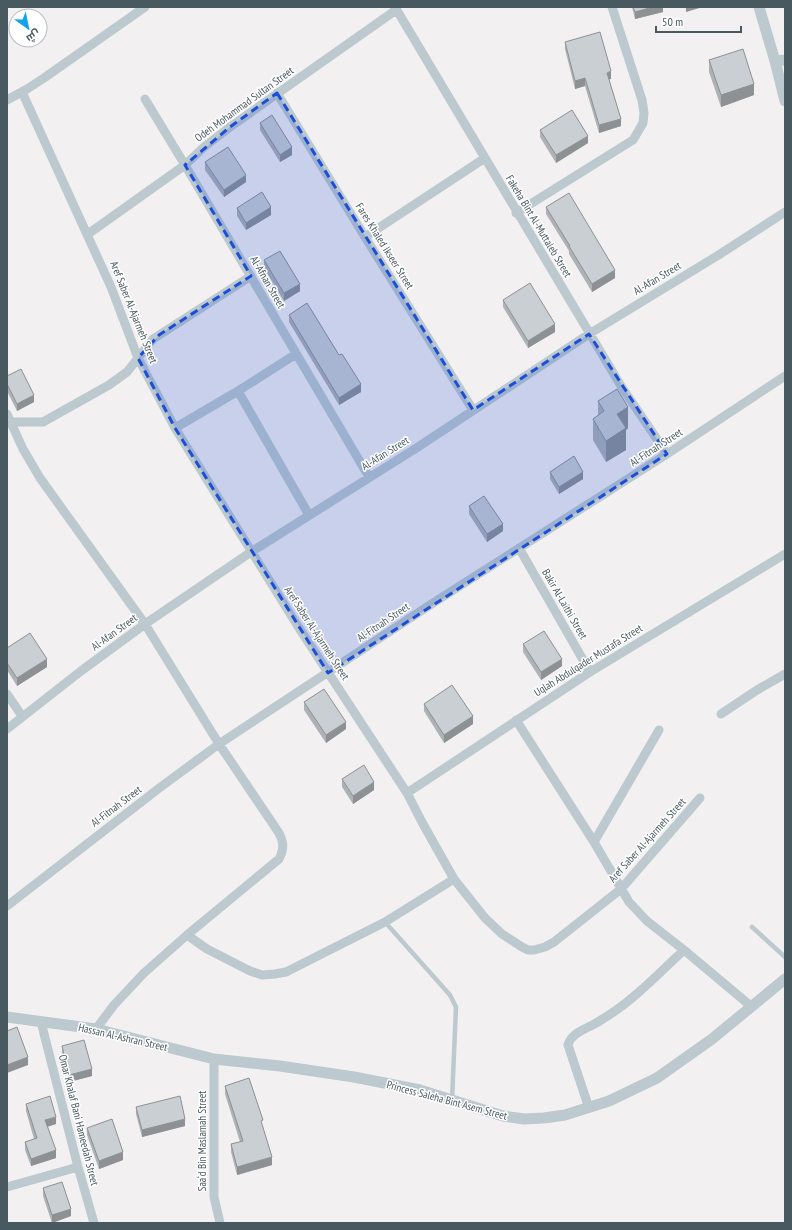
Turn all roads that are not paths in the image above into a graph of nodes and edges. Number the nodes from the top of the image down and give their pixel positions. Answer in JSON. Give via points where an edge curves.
{"nodes":[{"id":1,"x":145,"y":7,"type":"edge"},
{"id":2,"x":612,"y":7,"type":"edge"},
{"id":3,"x":759,"y":7,"type":"edge"},
{"id":4,"x":395,"y":8,"type":"edge"},
{"id":5,"x":780,"y":61,"type":"edge"},
{"id":6,"x":22,"y":92,"type":"junction"},
{"id":7,"x":277,"y":94,"type":"junction"},
{"id":8,"x":145,"y":99,"type":"dead end"},
{"id":9,"x":7,"y":100,"type":"edge"},
{"id":10,"x":785,"y":101,"type":"edge"},
{"id":11,"x":485,"y":158,"type":"junction"},
{"id":12,"x":185,"y":165,"type":"junction"},
{"id":13,"x":785,"y":212,"type":"edge"},
{"id":14,"x":516,"y":213,"type":"junction"},
{"id":15,"x":88,"y":234,"type":"junction"},
{"id":16,"x":364,"y":237,"type":"junction"},
{"id":17,"x":251,"y":276,"type":"junction"},
{"id":18,"x":589,"y":334,"type":"junction"},
{"id":19,"x":296,"y":354,"type":"junction"},
{"id":20,"x":138,"y":358,"type":"junction"},
{"id":21,"x":785,"y":376,"type":"edge"},
{"id":22,"x":238,"y":391,"type":"junction"},
{"id":23,"x":473,"y":410,"type":"junction"},
{"id":24,"x":9,"y":418,"type":"edge"},
{"id":25,"x":175,"y":428,"type":"junction"},
{"id":26,"x":667,"y":454,"type":"junction"},
{"id":27,"x":369,"y":477,"type":"junction"},
{"id":28,"x":309,"y":516,"type":"junction"},
{"id":29,"x":519,"y":548,"type":"junction"},
{"id":30,"x":251,"y":552,"type":"junction"},
{"id":31,"x":785,"y":554,"type":"edge"},
{"id":32,"x":145,"y":624,"type":"junction"},
{"id":33,"x":590,"y":672,"type":"junction"},
{"id":34,"x":328,"y":673,"type":"junction"},
{"id":35,"x":785,"y":674,"type":"edge"},
{"id":36,"x":7,"y":694,"type":"edge"},
{"id":37,"x":721,"y":714,"type":"dead end"},
{"id":38,"x":22,"y":716,"type":"junction"},
{"id":39,"x":516,"y":720,"type":"junction"},
{"id":40,"x":7,"y":729,"type":"edge"},
{"id":41,"x":659,"y":730,"type":"dead end"},
{"id":42,"x":219,"y":744,"type":"junction"},
{"id":43,"x":407,"y":793,"type":"junction"},
{"id":44,"x":700,"y":798,"type":"dead end"},
{"id":45,"x":594,"y":842,"type":"junction"},
{"id":46,"x":454,"y":879,"type":"junction"},
{"id":47,"x":621,"y":889,"type":"junction"},
{"id":48,"x":7,"y":906,"type":"edge"},
{"id":49,"x":385,"y":922,"type":"junction"},
{"id":50,"x":752,"y":927,"type":"dead end"},
{"id":51,"x":187,"y":935,"type":"junction"},
{"id":52,"x":684,"y":950,"type":"junction"},
{"id":53,"x":785,"y":957,"type":"edge"},
{"id":54,"x":785,"y":979,"type":"edge"},
{"id":55,"x":752,"y":1007,"type":"junction"},
{"id":56,"x":7,"y":1017,"type":"edge"},
{"id":57,"x":41,"y":1022,"type":"junction"},
{"id":58,"x":96,"y":1028,"type":"junction"},
{"id":59,"x":214,"y":1059,"type":"junction"},
{"id":60,"x":452,"y":1101,"type":"junction"},
{"id":61,"x":589,"y":1108,"type":"junction"},
{"id":62,"x":78,"y":1167,"type":"junction"},
{"id":63,"x":7,"y":1187,"type":"edge"},
{"id":64,"x":94,"y":1223,"type":"edge"},
{"id":65,"x":220,"y":1223,"type":"edge"}],
"edges":[{"from":1,"to":6,"type":"street"},
{"from":2,"to":14,"type":"street","via":[[642,100],[643,123],[633,140]]},
{"from":3,"to":5,"type":"street"},
{"from":4,"to":7,"type":"street","name":"Odeh Mohammad Sultan Street"},
{"from":4,"to":11,"type":"street","name":"Fakeha Bint Al-Muttaleb Street"},
{"from":5,"to":10,"type":"street"},
{"from":6,"to":9,"type":"street"},
{"from":6,"to":15,"type":"street","name":"Aref Saber Al-Ajarmeh Street"},
{"from":7,"to":12,"type":"street","name":"Odeh Mohammad Sultan Street","via":[[230,126]]},
{"from":7,"to":16,"type":"street","name":"Fares Khaled Ikseer Street"},
{"from":8,"to":12,"type":"street","name":"Al-Afnan Street"},
{"from":11,"to":14,"type":"street","name":"Fakeha Bint Al-Muttaleb Street"},
{"from":11,"to":16,"type":"street"},
{"from":12,"to":15,"type":"street","name":"Odeh Mohammad Sultan Street"},
{"from":12,"to":17,"type":"street","name":"Al-Afnan Street"},
{"from":13,"to":18,"type":"street","name":"Al-Afan Street"},
{"from":14,"to":18,"type":"street","name":"Fakeha Bint Al-Muttaleb Street"},
{"from":15,"to":20,"type":"street","name":"Aref Saber Al-Ajarmeh Street","via":[[112,286]]},
{"from":16,"to":23,"type":"street","name":"Fares Khaled Ikseer Street"},
{"from":17,"to":19,"type":"street","name":"Al-Afnan Street"},
{"from":17,"to":20,"type":"street","via":[[153,339]]},
{"from":18,"to":23,"type":"street","name":"Al-Afan Street"},
{"from":18,"to":26,"type":"street","name":"Fakeha Bint Al-Muttaleb Street"},
{"from":19,"to":22,"type":"street"},
{"from":19,"to":27,"type":"street","name":"Al-Afnan Street"},
{"from":20,"to":24,"type":"street","via":[[120,378],[44,422]]},
{"from":20,"to":25,"type":"street","name":"Aref Saber Al-Ajarmeh Street"},
{"from":21,"to":26,"type":"street","name":"Al-Fitnah Street"},
{"from":22,"to":25,"type":"street"},
{"from":22,"to":28,"type":"street"},
{"from":23,"to":27,"type":"street","name":"Al-Afan Street"},
{"from":24,"to":32,"type":"street","via":[[40,478]]},
{"from":25,"to":30,"type":"street","name":"Aref Saber Al-Ajarmeh Street"},
{"from":26,"to":29,"type":"street","name":"Al-Fitnah Street"},
{"from":27,"to":28,"type":"street","name":"Al-Afan Street"},
{"from":28,"to":30,"type":"street","name":"Al-Afan Street"},
{"from":29,"to":33,"type":"street","name":"Bakir Al-Laithi Street"},
{"from":29,"to":34,"type":"street","name":"Al-Fitnah Street"},
{"from":30,"to":32,"type":"street","name":"Al-Afan Street"},
{"from":30,"to":34,"type":"street","name":"Aref Saber Al-Ajarmeh Street"},
{"from":31,"to":33,"type":"street","name":"Uqlah Abdulqader Mustafa Street"},
{"from":32,"to":38,"type":"street","name":"Al-Afan Street"},
{"from":32,"to":42,"type":"street"},
{"from":33,"to":39,"type":"street","name":"Uqlah Abdulqader Mustafa Street"},
{"from":34,"to":42,"type":"street","name":"Al-Fitnah Street"},
{"from":34,"to":43,"type":"street","name":"Aref Saber Al-Ajarmeh Street"},
{"from":35,"to":37,"type":"street"},
{"from":36,"to":38,"type":"street"},
{"from":38,"to":40,"type":"street","name":"Al-Afan Street"},
{"from":39,"to":43,"type":"street","name":"Uqlah Abdulqader Mustafa Street"},
{"from":39,"to":45,"type":"street"},
{"from":41,"to":45,"type":"street"},
{"from":42,"to":48,"type":"street","name":"Al-Fitnah Street"},
{"from":42,"to":51,"type":"street","via":[[279,833],[283,851],[279,860]]},
{"from":43,"to":46,"type":"street","name":"Aref Saber Al-Ajarmeh Street"},
{"from":44,"to":47,"type":"street","name":"Aref Saber Al-Ajarmeh Street"},
{"from":45,"to":47,"type":"street"},
{"from":46,"to":47,"type":"street","name":"Aref Saber Al-Ajarmeh Street","via":[[494,927],[528,950],[545,947],[554,942]]},
{"from":46,"to":49,"type":"street"},
{"from":47,"to":52,"type":"street","via":[[647,921]]},
{"from":49,"to":51,"type":"street","via":[[298,967],[286,972],[262,975],[206,949]]},
{"from":49,"to":60,"type":"lane","via":[[450,995],[456,1007]]},
{"from":50,"to":53,"type":"lane"},
{"from":51,"to":58,"type":"street","via":[[129,988]]},
{"from":52,"to":55,"type":"street"},
{"from":52,"to":61,"type":"street","via":[[624,1004],[602,1020],[573,1035],[568,1045]]},
{"from":54,"to":55,"type":"street","name":"Princess Saleha Bint Asem Street"},
{"from":55,"to":61,"type":"street","name":"Princess Saleha Bint Asem Street","via":[[657,1078]]},
{"from":56,"to":57,"type":"street","name":"Hassan Al-Ashran Street"},
{"from":57,"to":58,"type":"street","name":"Hassan Al-Ashran Street"},
{"from":57,"to":62,"type":"street","name":"Omar Khalaf Bani Hameedah Street"},
{"from":58,"to":59,"type":"street","name":"Hassan Al-Ashran Street"},
{"from":59,"to":60,"type":"street","name":"Princess Saleha Bint Asem Street","via":[[354,1077],[420,1090]]},
{"from":59,"to":65,"type":"street","name":"Saa‘d Bin Maslamah Street","via":[[214,1197]]},
{"from":60,"to":61,"type":"street","name":"Princess Saleha Bint Asem Street","via":[[503,1116],[524,1119],[565,1115]]},
{"from":62,"to":63,"type":"street"},
{"from":62,"to":64,"type":"street","name":"Omar Khalaf Bani Hameedah Street"}]}
